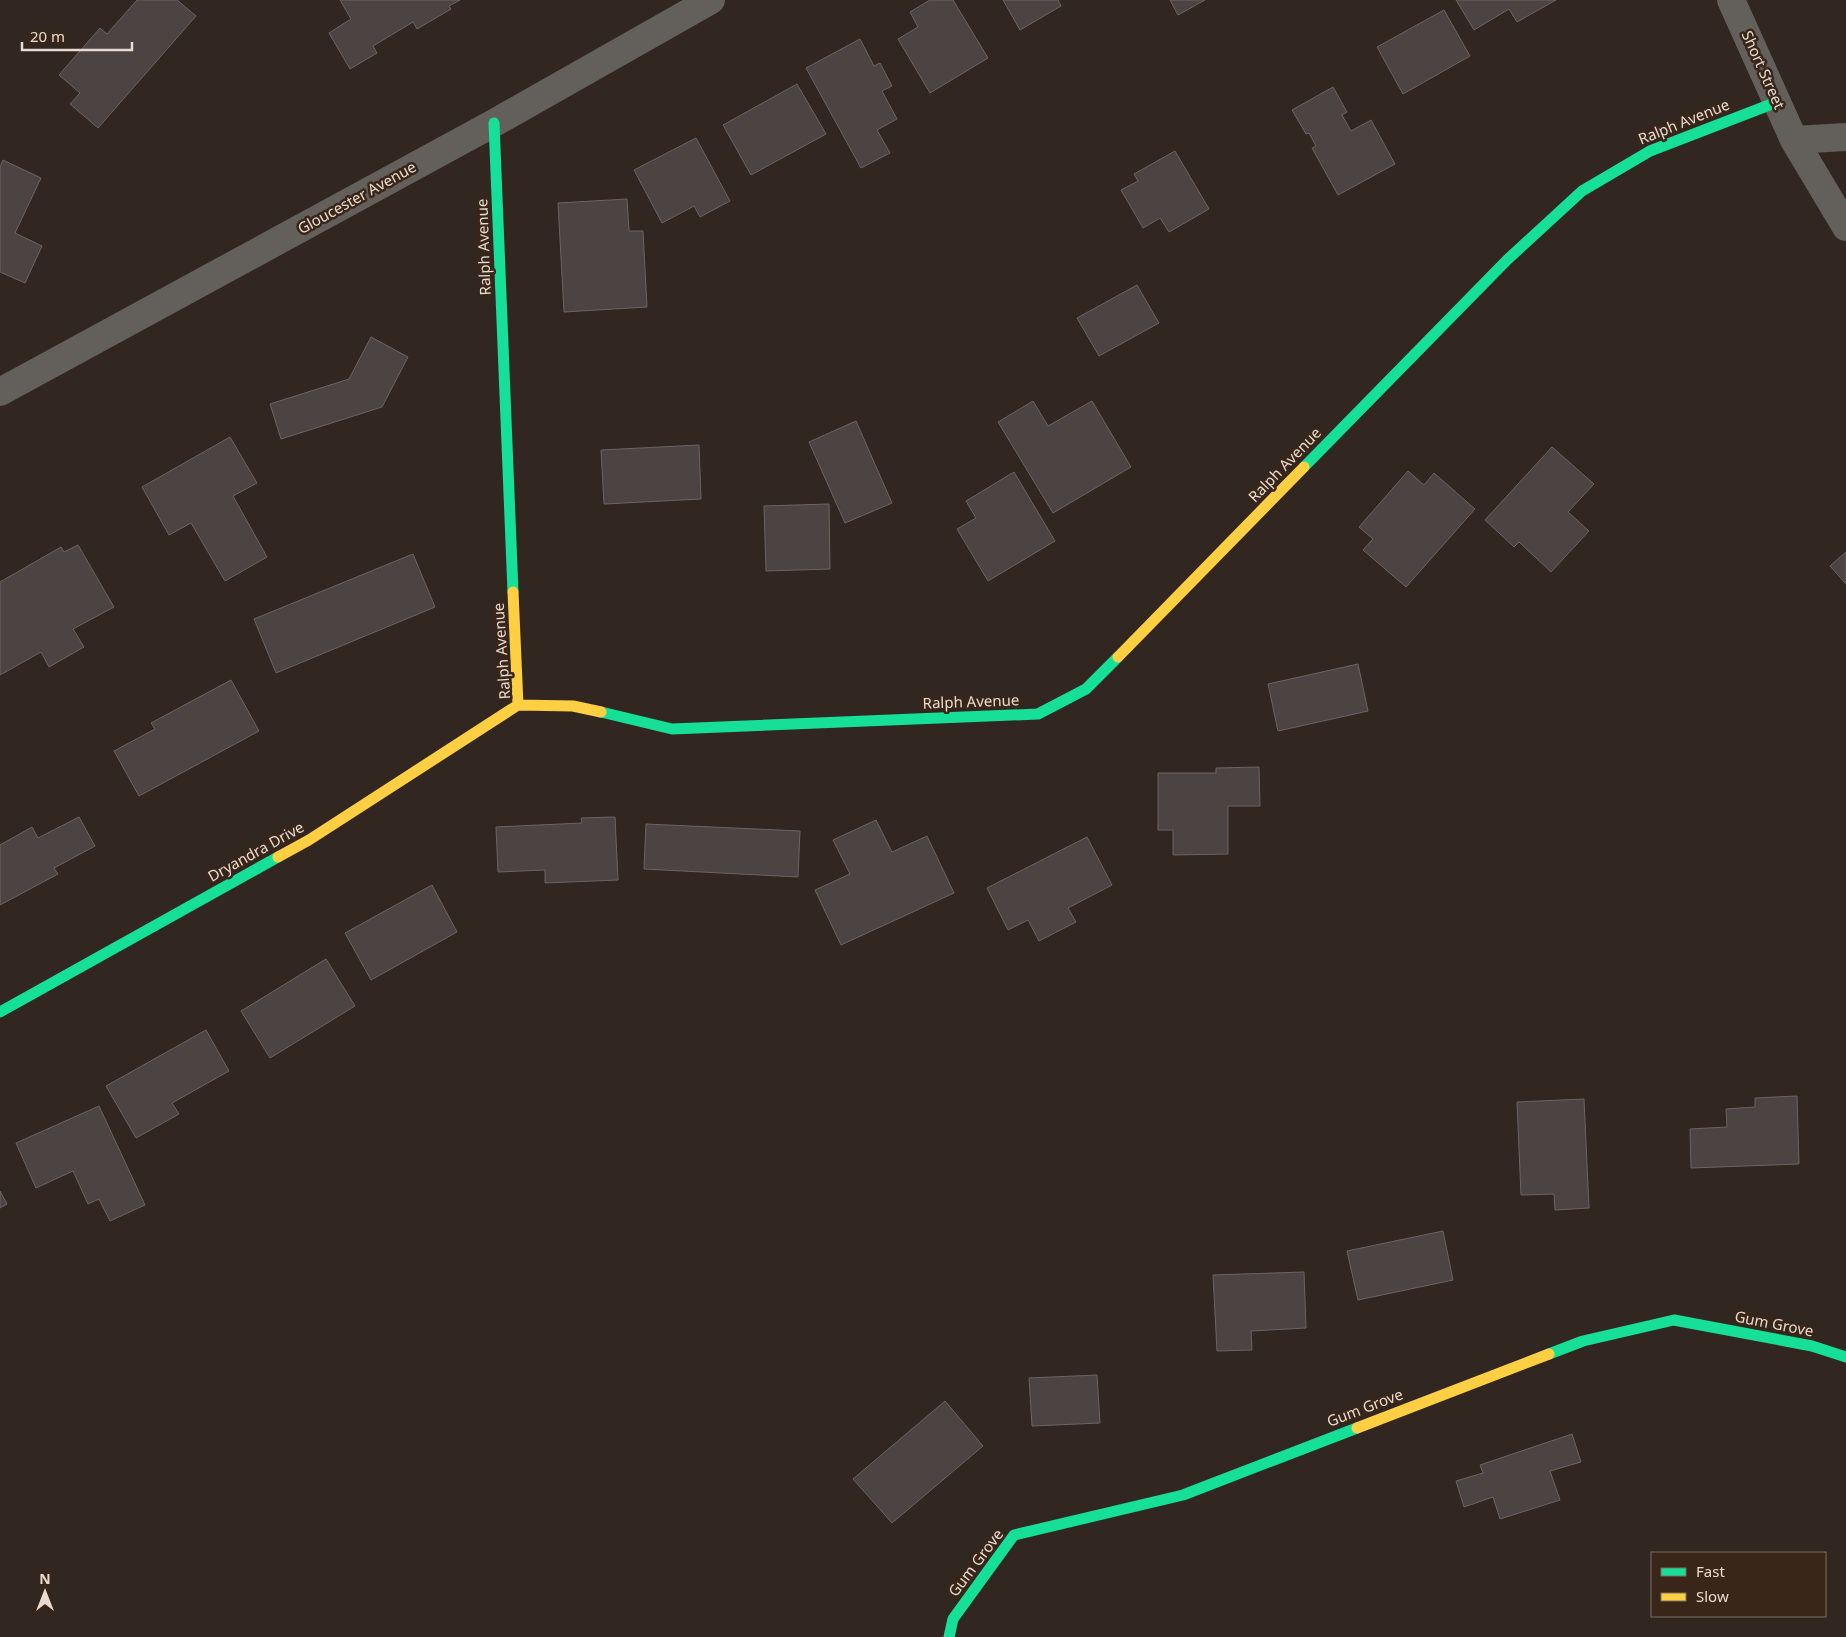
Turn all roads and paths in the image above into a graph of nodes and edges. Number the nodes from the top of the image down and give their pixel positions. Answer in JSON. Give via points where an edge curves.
{"nodes":[{"id":1,"x":711,"y":0,"type":"edge"},
{"id":2,"x":1731,"y":0,"type":"edge"},
{"id":3,"x":1777,"y":102,"type":"junction"},
{"id":4,"x":494,"y":123,"type":"junction"},
{"id":5,"x":1846,"y":138,"type":"edge"},
{"id":6,"x":1794,"y":140,"type":"junction"},
{"id":7,"x":1846,"y":227,"type":"edge"},
{"id":8,"x":0,"y":392,"type":"edge"},
{"id":9,"x":518,"y":704,"type":"junction"},
{"id":10,"x":0,"y":1012,"type":"edge"},
{"id":11,"x":1846,"y":1357,"type":"edge"},
{"id":12,"x":949,"y":1637,"type":"edge"}],
"edges":[{"from":1,"to":4,"type":"street","name":"Gloucester Avenue"},
{"from":2,"to":3,"type":"street","name":"Short Street"},
{"from":3,"to":6,"type":"street","name":"Short Street"},
{"from":3,"to":9,"type":"street","name":"Ralph Avenue","via":[[1650,151],[1582,191],[1507,260],[1086,689],[1038,714],[672,730],[573,706]]},
{"from":4,"to":8,"type":"street","name":"Gloucester Avenue"},
{"from":4,"to":9,"type":"street","name":"Ralph Avenue"},
{"from":5,"to":6,"type":"street"},
{"from":6,"to":7,"type":"street","name":"Short Street"},
{"from":9,"to":10,"type":"street","name":"Dryandra Drive","via":[[309,840]]},
{"from":11,"to":12,"type":"street","name":"Gum Grove","via":[[1812,1346],[1674,1320],[1584,1341],[1184,1495],[1014,1535],[953,1618]]}]}
